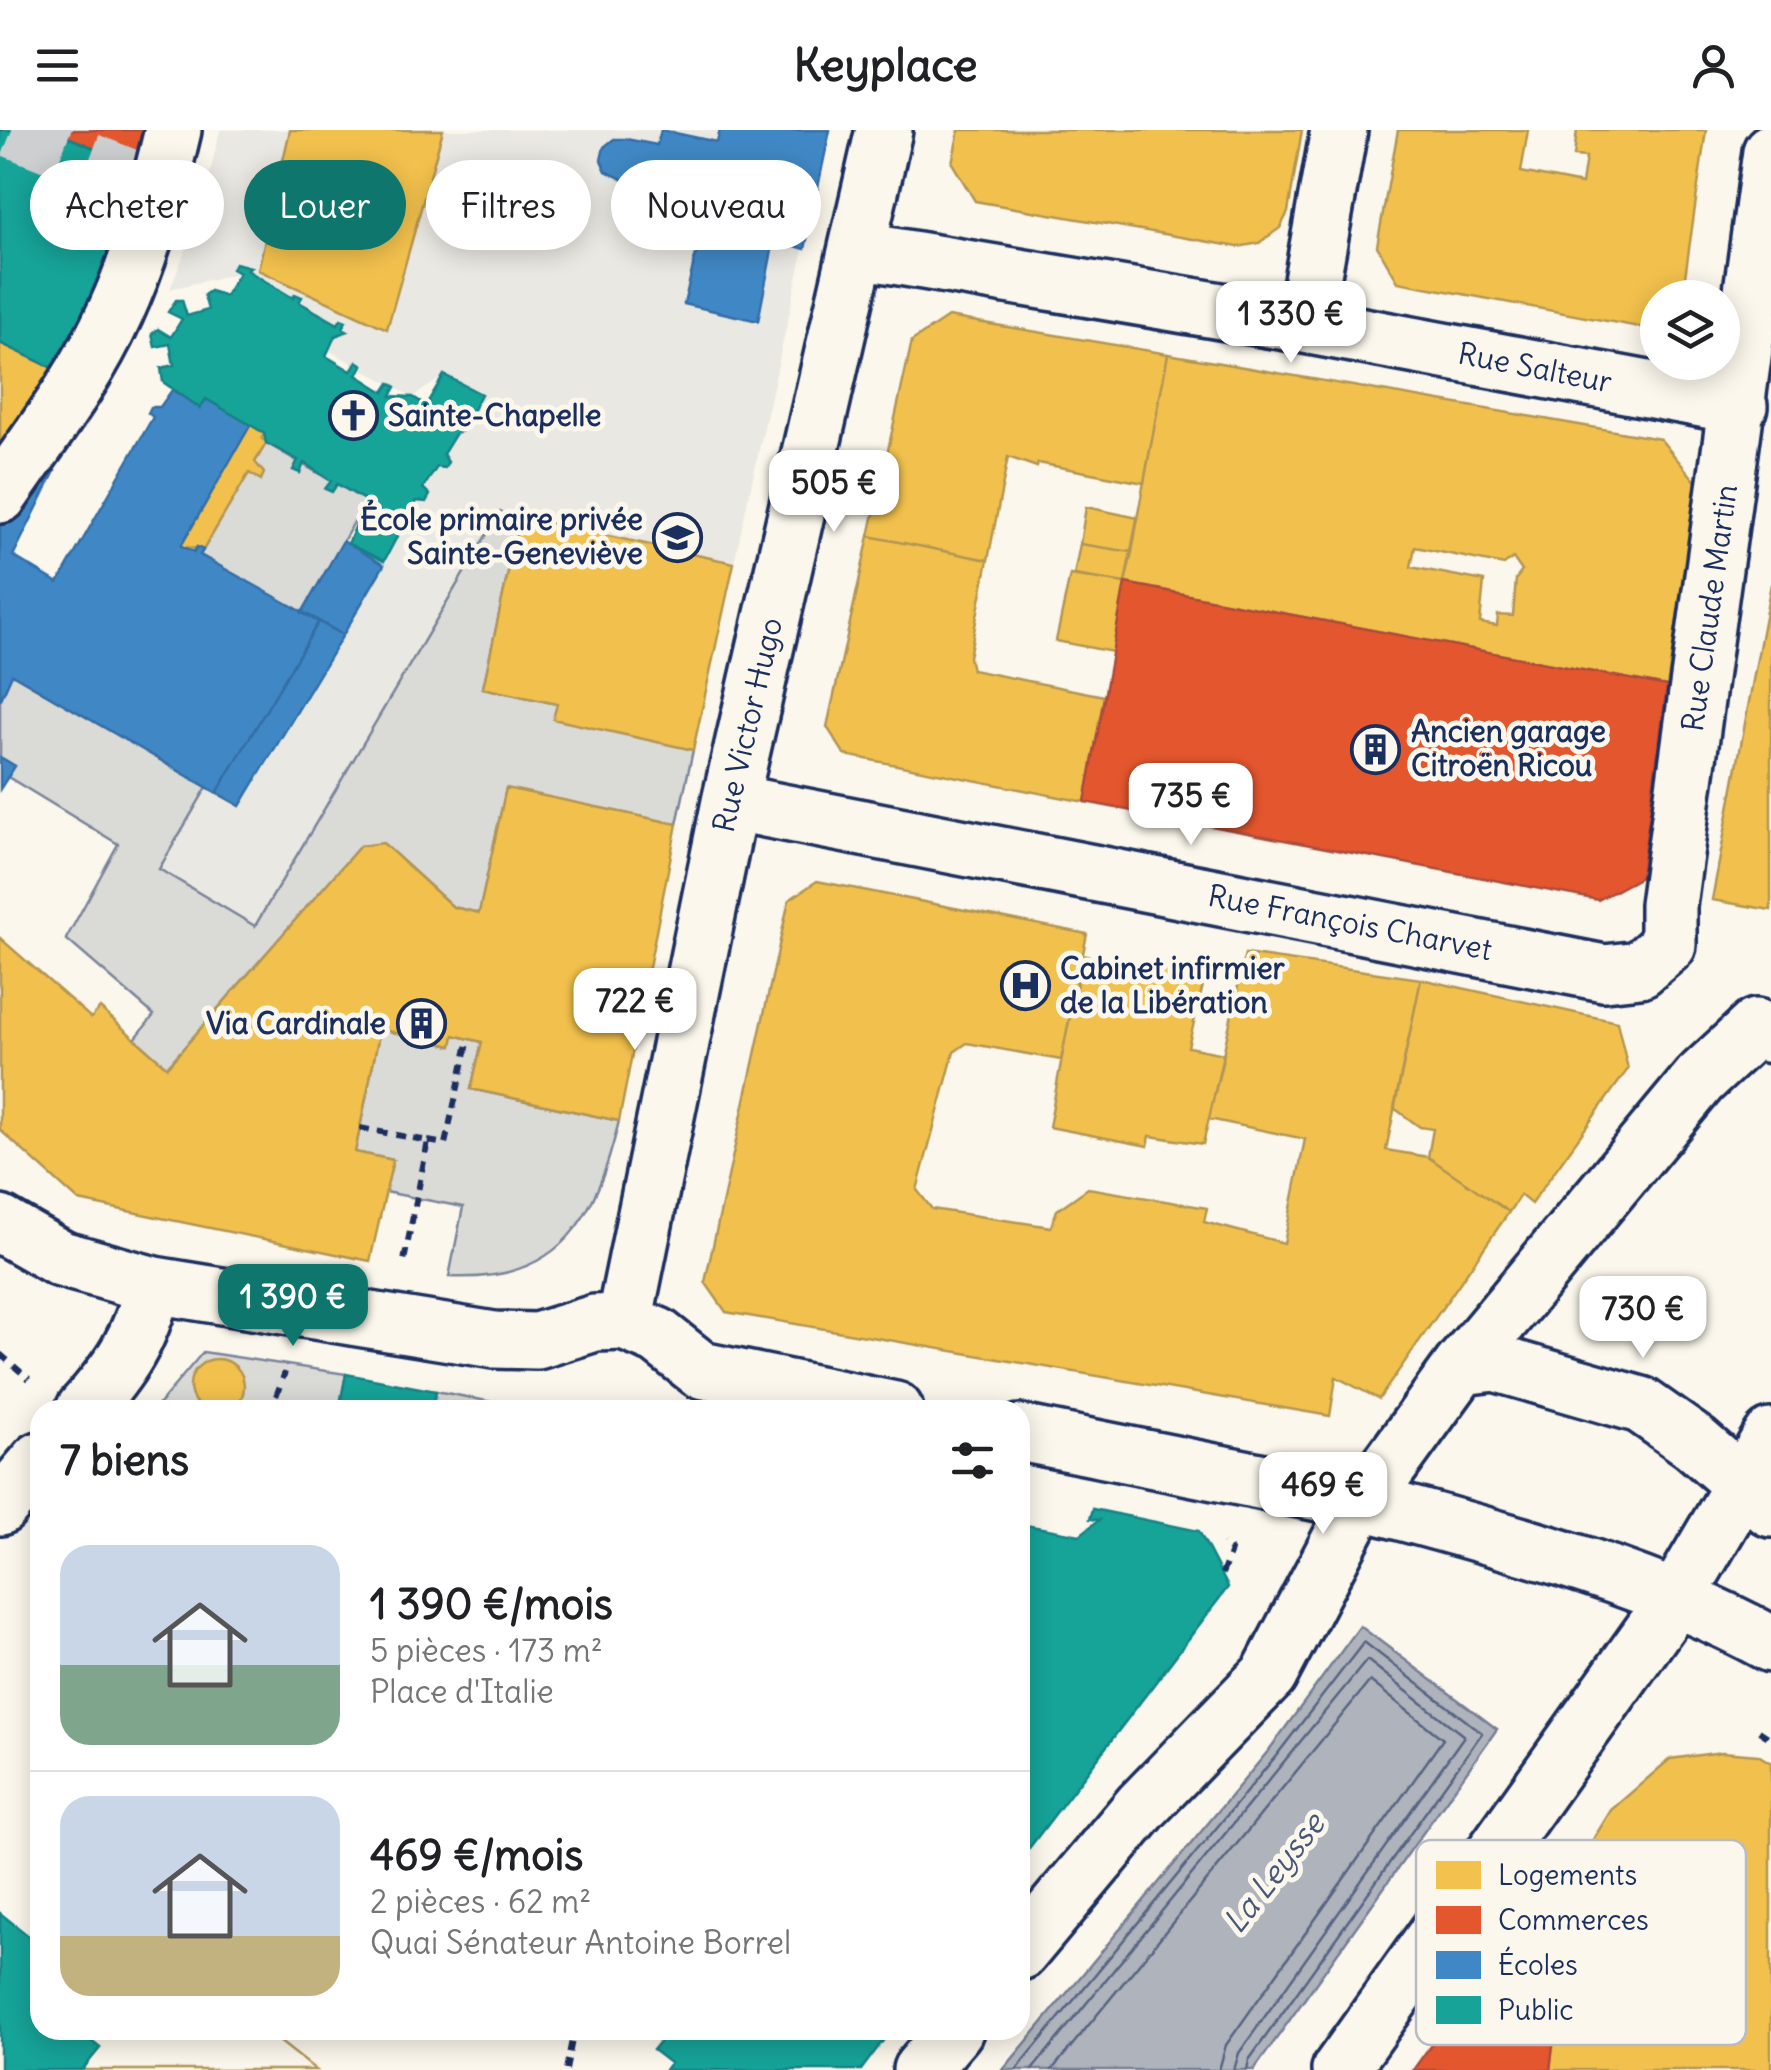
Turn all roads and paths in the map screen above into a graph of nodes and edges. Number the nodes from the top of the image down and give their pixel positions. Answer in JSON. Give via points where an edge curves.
{"nodes":[{"id":1,"x":173,"y":130,"type":"edge"},
{"id":2,"x":884,"y":130,"type":"edge"},
{"id":3,"x":1339,"y":130,"type":"edge"},
{"id":4,"x":1771,"y":152,"type":"edge"},
{"id":5,"x":858,"y":250,"type":"junction"},
{"id":6,"x":1304,"y":325,"type":"junction"},
{"id":7,"x":1739,"y":406,"type":"junction"},
{"id":8,"x":0,"y":495,"type":"edge"},
{"id":9,"x":730,"y":802,"type":"junction"},
{"id":10,"x":1668,"y":945,"type":"joint"},
{"id":11,"x":1771,"y":1034,"type":"edge"},
{"id":12,"x":468,"y":1039,"type":"dead end"},
{"id":13,"x":360,"y":1128,"type":"dead end"},
{"id":14,"x":428,"y":1141,"type":"junction"},
{"id":15,"x":0,"y":1224,"type":"edge"},
{"id":16,"x":154,"y":1286,"type":"junction"},
{"id":17,"x":392,"y":1321,"type":"junction"},
{"id":18,"x":624,"y":1322,"type":"junction"},
{"id":19,"x":287,"y":1364,"type":"dead end"},
{"id":20,"x":1461,"y":1367,"type":"junction"},
{"id":21,"x":93,"y":1400,"type":"edge"},
{"id":22,"x":272,"y":1400,"type":"edge"},
{"id":23,"x":840,"y":1400,"type":"edge"},
{"id":24,"x":1030,"y":1435,"type":"edge"},
{"id":25,"x":1771,"y":1437,"type":"edge"},
{"id":26,"x":30,"y":1472,"type":"edge"},
{"id":27,"x":1758,"y":1499,"type":"edge"},
{"id":28,"x":1364,"y":1502,"type":"junction"},
{"id":29,"x":0,"y":1507,"type":"edge"},
{"id":30,"x":1231,"y":1550,"type":"dead end"},
{"id":31,"x":1222,"y":1574,"type":"dead end"},
{"id":32,"x":1676,"y":1598,"type":"junction"},
{"id":33,"x":1771,"y":1644,"type":"edge"},
{"id":34,"x":1759,"y":1731,"type":"dead end"},
{"id":35,"x":1771,"y":1739,"type":"edge"},
{"id":36,"x":1504,"y":1840,"type":"edge"},
{"id":37,"x":1030,"y":1940,"type":"edge"},
{"id":38,"x":1416,"y":1963,"type":"edge"},
{"id":39,"x":572,"y":2040,"type":"edge"},
{"id":40,"x":947,"y":2040,"type":"edge"},
{"id":41,"x":566,"y":2070,"type":"edge"},
{"id":42,"x":922,"y":2070,"type":"edge"},
{"id":43,"x":1340,"y":2070,"type":"edge"}],
"edges":[{"from":1,"to":8,"type":"street","via":[[150,185],[118,308]]},
{"from":2,"to":5,"type":"street","name":"Rue Victor Hugo"},
{"from":3,"to":6,"type":"street"},
{"from":4,"to":7,"type":"street","name":"Rue Claude Martin"},
{"from":5,"to":6,"type":"street","name":"Rue Salteur"},
{"from":5,"to":9,"type":"street","name":"Rue Victor Hugo"},
{"from":6,"to":7,"type":"street","name":"Rue Salteur"},
{"from":7,"to":10,"type":"street","name":"Rue Claude Martin","via":[[1668,904]]},
{"from":9,"to":10,"type":"street","name":"Rue François Charvet","via":[[1604,973],[1640,969]]},
{"from":9,"to":18,"type":"street","name":"Rue Victor Hugo"},
{"from":11,"to":20,"type":"street","via":[[1756,1027],[1700,1079]]},
{"from":12,"to":14,"type":"path","via":[[446,1144]]},
{"from":13,"to":14,"type":"path"},
{"from":14,"to":17,"type":"path"},
{"from":15,"to":16,"type":"street","via":[[60,1259]]},
{"from":16,"to":17,"type":"street"},
{"from":16,"to":21,"type":"street","via":[[142,1332]]},
{"from":17,"to":18,"type":"street","via":[[537,1341],[594,1322]]},
{"from":18,"to":23,"type":"street","via":[[658,1336],[701,1370]]},
{"from":19,"to":22,"type":"path"},
{"from":20,"to":27,"type":"street","via":[[1495,1362],[1641,1405]]},
{"from":20,"to":28,"type":"street"},
{"from":24,"to":28,"type":"street"},
{"from":25,"to":27,"type":"street"},
{"from":26,"to":29,"type":"street"},
{"from":27,"to":32,"type":"street"},
{"from":28,"to":32,"type":"street","via":[[1579,1561]]},
{"from":28,"to":37,"type":"street","via":[[1269,1675],[1142,1806]]},
{"from":30,"to":31,"type":"path"},
{"from":32,"to":33,"type":"street"},
{"from":32,"to":36,"type":"street"},
{"from":34,"to":35,"type":"path"},
{"from":38,"to":43,"type":"street"},
{"from":39,"to":41,"type":"path"},
{"from":40,"to":42,"type":"street"}]}
